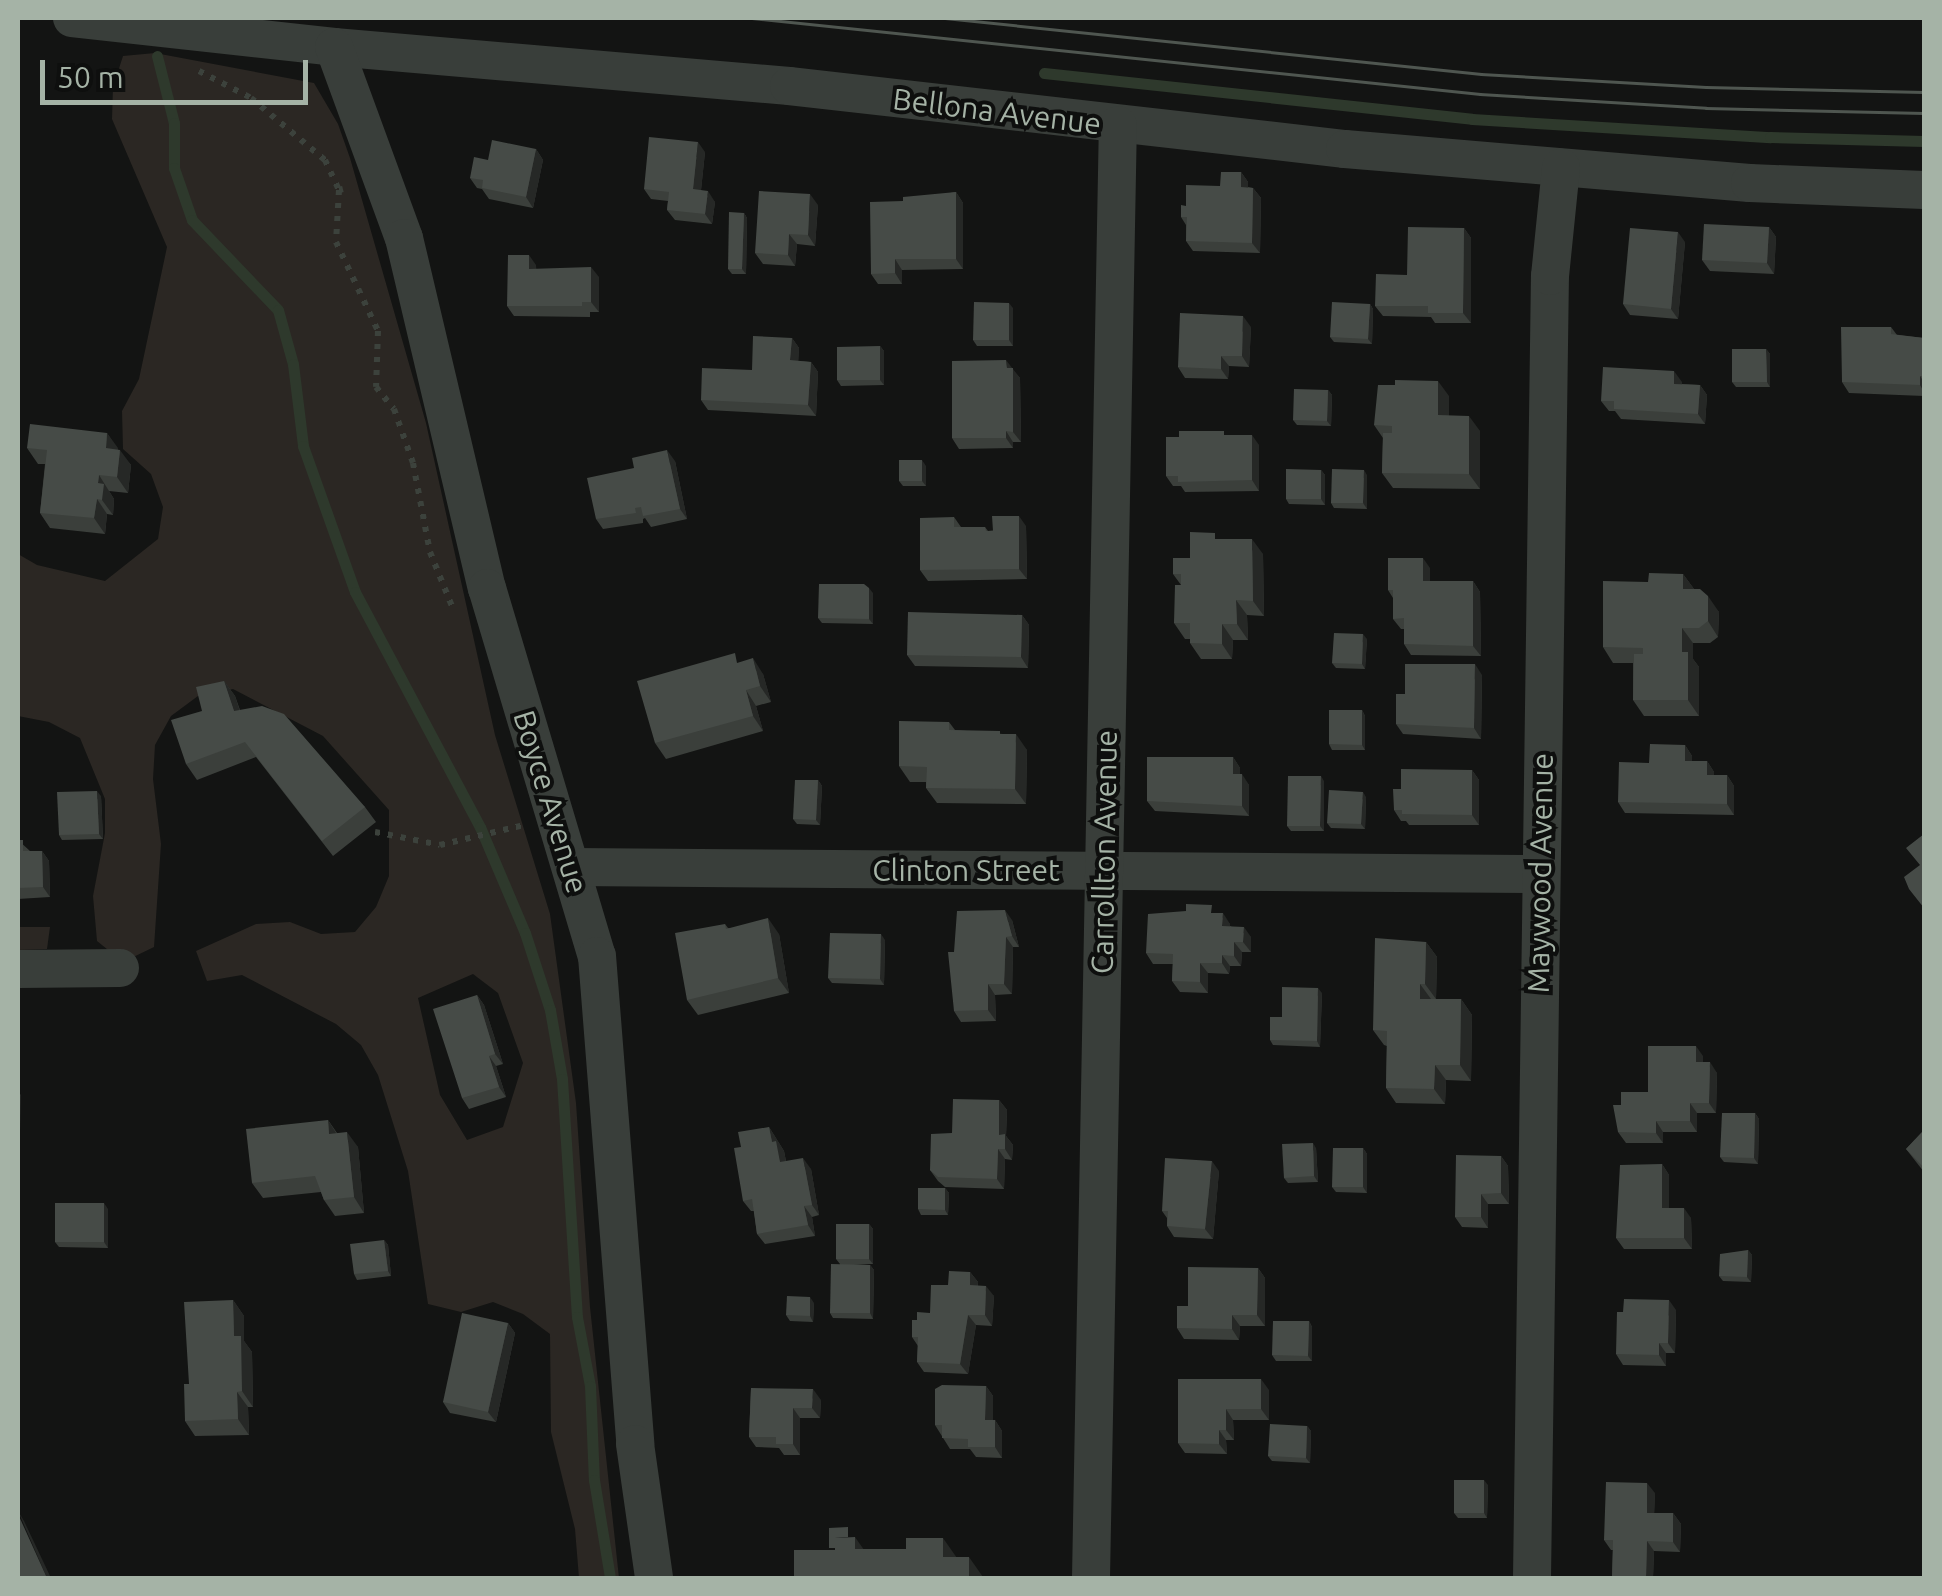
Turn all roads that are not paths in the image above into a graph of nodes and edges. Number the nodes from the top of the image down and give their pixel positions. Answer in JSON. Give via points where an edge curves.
{"nodes":[{"id":1,"x":72,"y":18,"type":"edge"},
{"id":2,"x":334,"y":47,"type":"junction"},
{"id":3,"x":1118,"y":126,"type":"junction"},
{"id":4,"x":1560,"y":168,"type":"junction"},
{"id":5,"x":1924,"y":190,"type":"edge"},
{"id":6,"x":573,"y":867,"type":"junction"},
{"id":7,"x":1103,"y":872,"type":"junction"},
{"id":8,"x":1539,"y":874,"type":"junction"},
{"id":9,"x":120,"y":968,"type":"dead end"},
{"id":10,"x":18,"y":969,"type":"edge"},
{"id":11,"x":654,"y":1578,"type":"edge"},
{"id":12,"x":1091,"y":1578,"type":"edge"},
{"id":13,"x":1532,"y":1578,"type":"edge"}],
"edges":[{"from":1,"to":2,"type":"street","name":"Bellona Avenue"},
{"from":2,"to":3,"type":"street","name":"Bellona Avenue","via":[[713,78]]},
{"from":2,"to":6,"type":"street","name":"Boyce Avenue","via":[[409,256],[499,630]]},
{"from":3,"to":4,"type":"street","name":"Bellona Avenue"},
{"from":3,"to":7,"type":"street","name":"Carrollton Avenue"},
{"from":4,"to":5,"type":"street","name":"Bellona Avenue"},
{"from":4,"to":8,"type":"street","name":"Maywood Avenue","via":[[1550,276]]},
{"from":6,"to":7,"type":"street","name":"Clinton Street"},
{"from":6,"to":11,"type":"street","name":"Boyce Avenue","via":[[597,956],[635,1444]]},
{"from":7,"to":8,"type":"street","name":"Clinton Street"},
{"from":7,"to":12,"type":"street","name":"Carrollton Avenue"},
{"from":8,"to":13,"type":"street","name":"Maywood Avenue"},
{"from":9,"to":10,"type":"street"}]}
